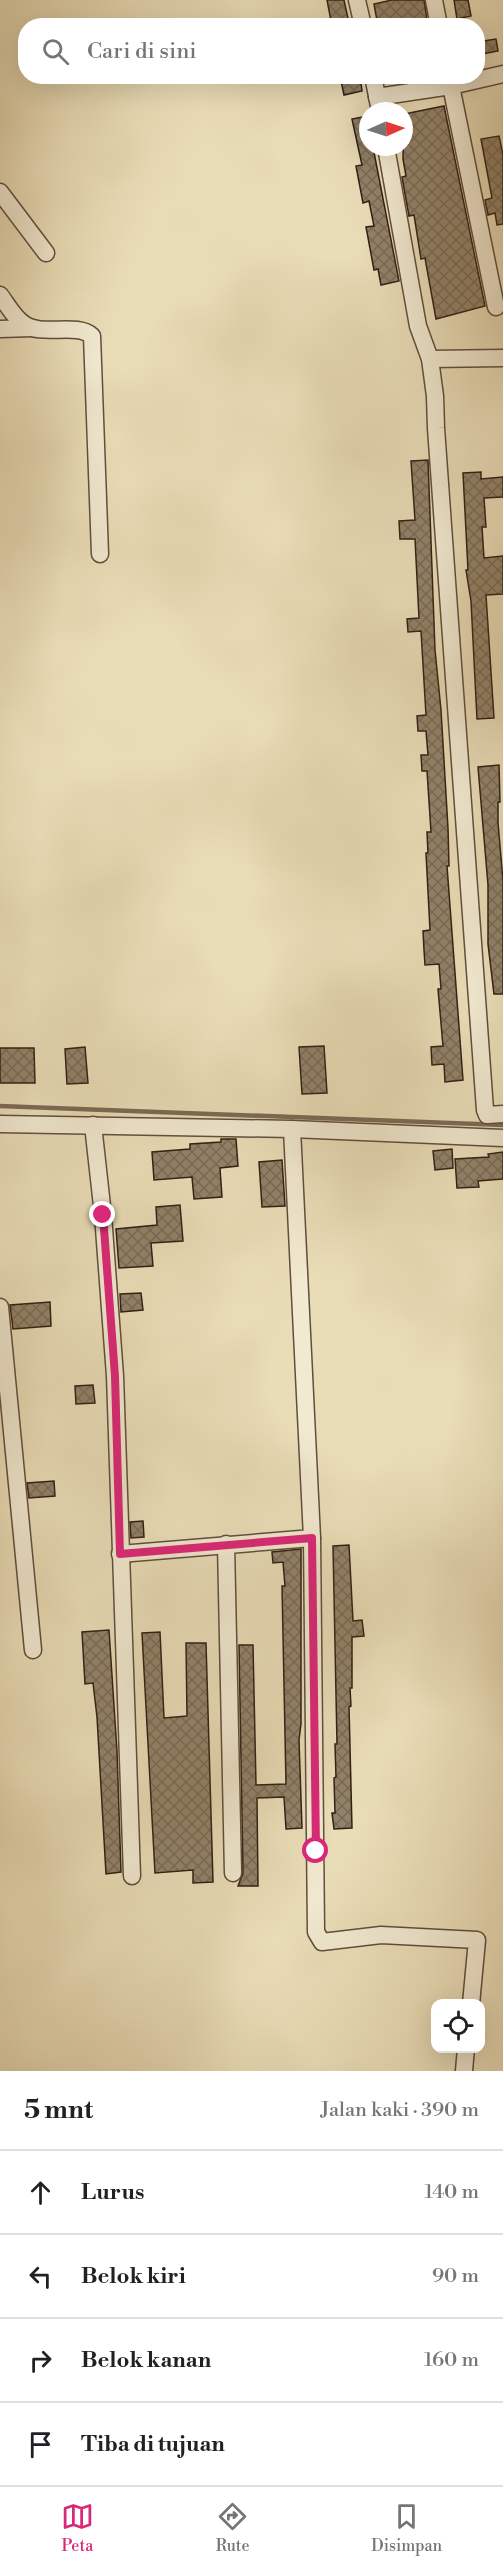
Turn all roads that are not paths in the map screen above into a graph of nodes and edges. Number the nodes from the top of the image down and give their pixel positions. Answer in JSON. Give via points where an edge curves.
{"nodes":[{"id":1,"x":357,"y":0,"type":"edge"},
{"id":2,"x":434,"y":0,"type":"edge"},
{"id":3,"x":361,"y":18,"type":"edge"},
{"id":4,"x":437,"y":18,"type":"edge"},
{"id":5,"x":503,"y":74,"type":"edge"},
{"id":6,"x":485,"y":76,"type":"edge"},
{"id":7,"x":375,"y":84,"type":"edge"},
{"id":8,"x":441,"y":84,"type":"edge"},
{"id":9,"x":451,"y":84,"type":"edge"},
{"id":10,"x":379,"y":102,"type":"edge"},
{"id":11,"x":385,"y":102,"type":"edge"},
{"id":12,"x":388,"y":156,"type":"edge"},
{"id":13,"x":0,"y":192,"type":"edge"},
{"id":14,"x":46,"y":253,"type":"dead end"},
{"id":15,"x":0,"y":295,"type":"edge"},
{"id":16,"x":496,"y":307,"type":"dead end"},
{"id":17,"x":0,"y":328,"type":"edge"},
{"id":18,"x":32,"y":328,"type":"junction"},
{"id":19,"x":503,"y":358,"type":"edge"},
{"id":20,"x":430,"y":359,"type":"junction"},
{"id":21,"x":100,"y":554,"type":"dead end"},
{"id":22,"x":503,"y":1114,"type":"edge"},
{"id":23,"x":0,"y":1124,"type":"edge"},
{"id":24,"x":93,"y":1125,"type":"junction"},
{"id":25,"x":292,"y":1129,"type":"junction"},
{"id":26,"x":503,"y":1138,"type":"edge"},
{"id":27,"x":0,"y":1307,"type":"edge"},
{"id":28,"x":312,"y":1538,"type":"junction"},
{"id":29,"x":226,"y":1544,"type":"junction"},
{"id":30,"x":120,"y":1554,"type":"junction"},
{"id":31,"x":33,"y":1650,"type":"dead end"},
{"id":32,"x":233,"y":1873,"type":"dead end"},
{"id":33,"x":132,"y":1876,"type":"dead end"},
{"id":34,"x":471,"y":1999,"type":"edge"},
{"id":35,"x":466,"y":2053,"type":"edge"},
{"id":36,"x":464,"y":2071,"type":"edge"}],
"edges":[{"from":1,"to":3,"type":"street"},
{"from":2,"to":4,"type":"street"},
{"from":5,"to":6,"type":"street"},
{"from":7,"to":10,"type":"street"},
{"from":8,"to":11,"type":"street"},
{"from":9,"to":16,"type":"street"},
{"from":12,"to":20,"type":"street","via":[[417,326]]},
{"from":13,"to":14,"type":"street"},
{"from":15,"to":18,"type":"street","via":[[20,322]]},
{"from":17,"to":18,"type":"street"},
{"from":18,"to":21,"type":"street","via":[[84,331],[92,336]]},
{"from":19,"to":20,"type":"street"},
{"from":20,"to":22,"type":"street","via":[[485,1110],[487,1114]]},
{"from":23,"to":24,"type":"street"},
{"from":24,"to":25,"type":"street"},
{"from":24,"to":30,"type":"street","via":[[115,1376]]},
{"from":25,"to":26,"type":"street"},
{"from":25,"to":28,"type":"street"},
{"from":27,"to":31,"type":"street"},
{"from":28,"to":29,"type":"street"},
{"from":28,"to":34,"type":"street","via":[[316,1932],[322,1942],[381,1935],[477,1940]]},
{"from":29,"to":30,"type":"street"},
{"from":29,"to":32,"type":"street"},
{"from":30,"to":33,"type":"street"},
{"from":35,"to":36,"type":"street"}]}
